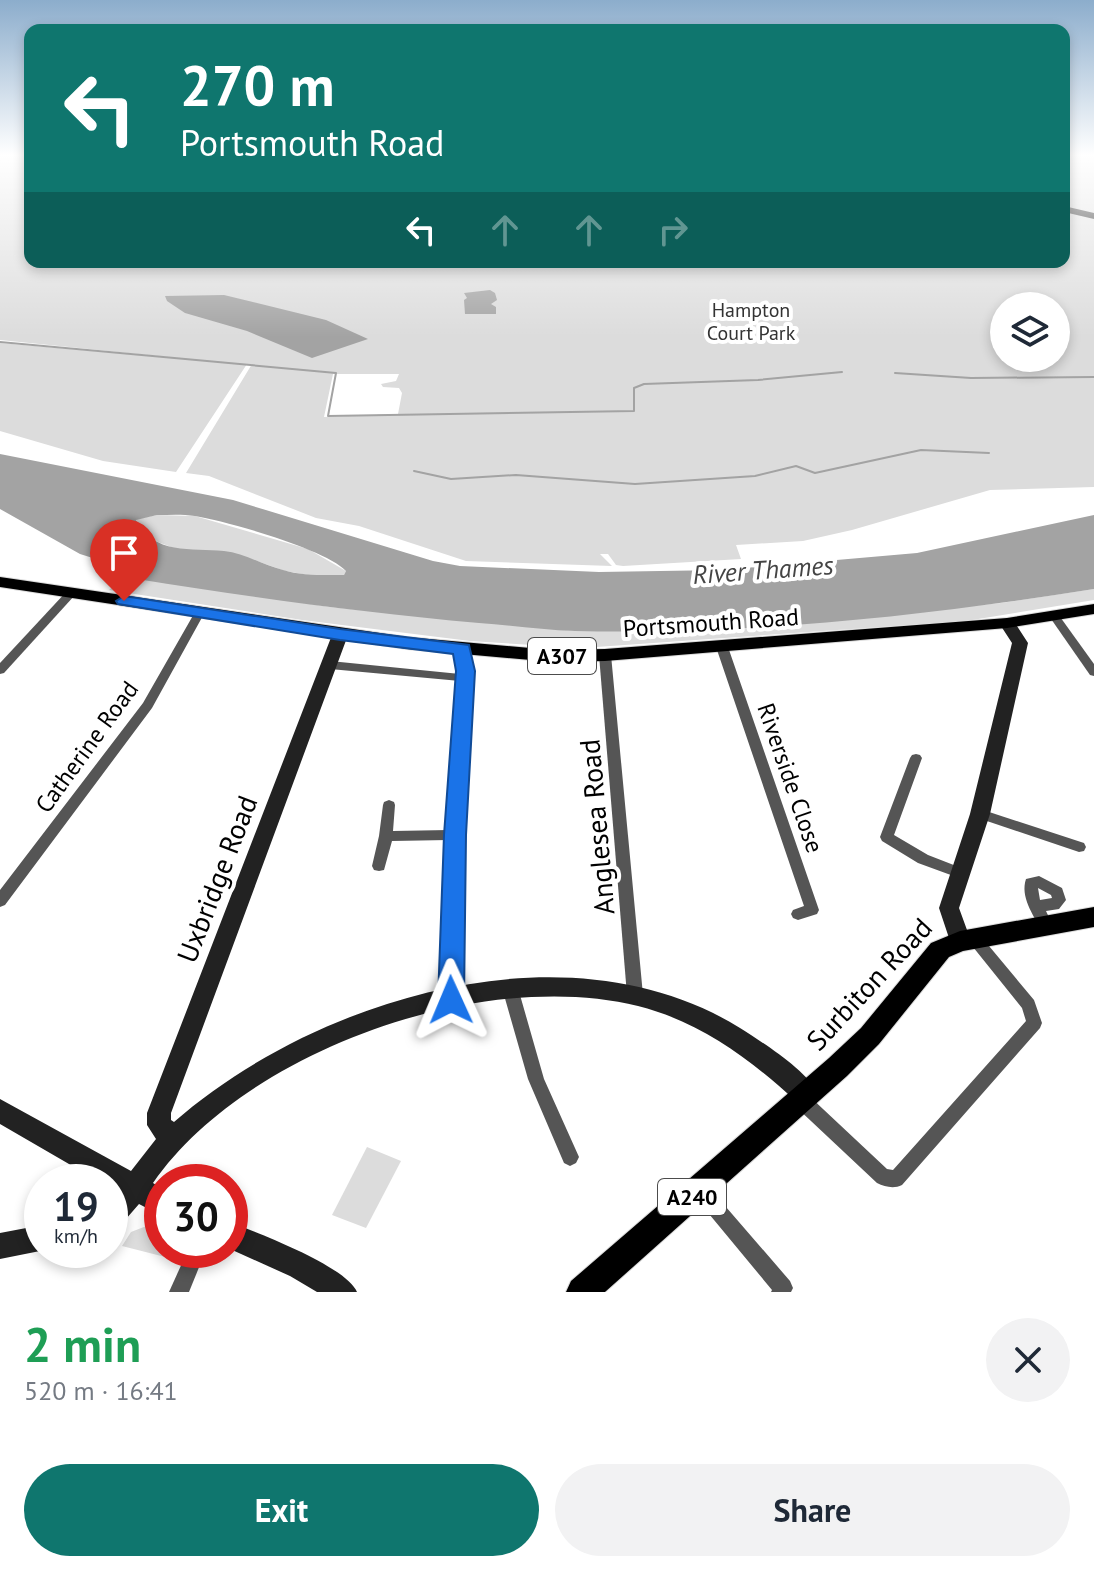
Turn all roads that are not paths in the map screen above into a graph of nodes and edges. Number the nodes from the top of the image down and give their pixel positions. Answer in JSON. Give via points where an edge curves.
{"nodes":[{"id":1,"x":0,"y":582,"type":"edge"},
{"id":2,"x":71,"y":593,"type":"junction"},
{"id":3,"x":1094,"y":609,"type":"edge"},
{"id":4,"x":200,"y":612,"type":"junction"},
{"id":5,"x":1054,"y":616,"type":"junction"},
{"id":6,"x":1007,"y":623,"type":"junction"},
{"id":7,"x":340,"y":635,"type":"junction"},
{"id":8,"x":722,"y":647,"type":"junction"},
{"id":9,"x":463,"y":649,"type":"junction"},
{"id":10,"x":605,"y":655,"type":"junction"},
{"id":11,"x":330,"y":665,"type":"junction"},
{"id":12,"x":0,"y":670,"type":"edge"},
{"id":13,"x":1094,"y":672,"type":"edge"},
{"id":14,"x":464,"y":678,"type":"junction"},
{"id":15,"x":916,"y":758,"type":"dead end"},
{"id":16,"x":389,"y":805,"type":"dead end"},
{"id":17,"x":980,"y":814,"type":"junction"},
{"id":18,"x":455,"y":835,"type":"junction"},
{"id":19,"x":386,"y":836,"type":"junction"},
{"id":20,"x":1079,"y":847,"type":"dead end"},
{"id":21,"x":379,"y":866,"type":"dead end"},
{"id":22,"x":959,"y":873,"type":"junction"},
{"id":23,"x":0,"y":901,"type":"edge"},
{"id":24,"x":798,"y":914,"type":"dead end"},
{"id":25,"x":1094,"y":917,"type":"edge"},
{"id":26,"x":967,"y":940,"type":"junction"},
{"id":27,"x":510,"y":988,"type":"junction"},
{"id":28,"x":635,"y":995,"type":"junction"},
{"id":29,"x":451,"y":1000,"type":"junction"},
{"id":30,"x":803,"y":1097,"type":"junction"},
{"id":31,"x":0,"y":1111,"type":"edge"},
{"id":32,"x":174,"y":1140,"type":"junction"},
{"id":33,"x":570,"y":1157,"type":"dead end"},
{"id":34,"x":135,"y":1188,"type":"junction"},
{"id":35,"x":700,"y":1190,"type":"junction"},
{"id":36,"x":144,"y":1193,"type":"edge"},
{"id":37,"x":128,"y":1196,"type":"edge"},
{"id":38,"x":24,"y":1241,"type":"edge"},
{"id":39,"x":0,"y":1246,"type":"edge"},
{"id":40,"x":248,"y":1246,"type":"edge"},
{"id":41,"x":189,"y":1268,"type":"edge"},
{"id":42,"x":312,"y":1283,"type":"edge"},
{"id":43,"x":179,"y":1292,"type":"edge"},
{"id":44,"x":343,"y":1292,"type":"edge"},
{"id":45,"x":582,"y":1292,"type":"edge"},
{"id":46,"x":781,"y":1292,"type":"edge"}],
"edges":[{"from":1,"to":2,"type":"main road","name":"Portsmouth Road","number":"A307"},
{"from":2,"to":4,"type":"main road","name":"Portsmouth Road","number":"A307"},
{"from":2,"to":12,"type":"street"},
{"from":3,"to":5,"type":"main road","name":"Portsmouth Road","number":"A307"},
{"from":4,"to":7,"type":"main road","name":"Portsmouth Road","number":"A307"},
{"from":4,"to":23,"type":"street","name":"Catherine Road","via":[[148,705]]},
{"from":5,"to":6,"type":"main road","name":"Portsmouth Road","number":"A307"},
{"from":5,"to":13,"type":"street"},
{"from":6,"to":8,"type":"main road","name":"Portsmouth Road","number":"A307"},
{"from":6,"to":17,"type":"street","name":"Surbiton Road","via":[[1020,643]]},
{"from":7,"to":9,"type":"main road","name":"Portsmouth Road","number":"A307"},
{"from":7,"to":11,"type":"street","name":"Uxbridge Road"},
{"from":8,"to":10,"type":"main road","name":"Portsmouth Road","number":"A307"},
{"from":8,"to":24,"type":"street","name":"Riverside Close","via":[[812,910]]},
{"from":9,"to":10,"type":"main road","name":"Portsmouth Road","number":"A307"},
{"from":9,"to":14,"type":"street"},
{"from":10,"to":28,"type":"street","name":"Anglesea Road"},
{"from":11,"to":14,"type":"street"},
{"from":11,"to":32,"type":"street","name":"Uxbridge Road","via":[[159,1113],[159,1125]]},
{"from":14,"to":18,"type":"street"},
{"from":15,"to":22,"type":"street","via":[[887,837]]},
{"from":16,"to":19,"type":"street"},
{"from":17,"to":20,"type":"street"},
{"from":17,"to":22,"type":"street","name":"Surbiton Road"},
{"from":18,"to":19,"type":"street"},
{"from":18,"to":29,"type":"street"},
{"from":19,"to":21,"type":"street"},
{"from":22,"to":26,"type":"street","name":"Surbiton Road","via":[[949,908]]},
{"from":25,"to":26,"type":"main road","number":"A240","via":[[1041,916]]},
{"from":26,"to":30,"type":"main road","name":"Surbiton Road","number":"A240","via":[[940,950],[870,1036]]},
{"from":26,"to":30,"type":"street","via":[[1029,1005],[1034,1023],[896,1179],[883,1177]]},
{"from":27,"to":28,"type":"street","via":[[557,985]]},
{"from":27,"to":29,"type":"street"},
{"from":27,"to":33,"type":"street","via":[[536,1079]]},
{"from":28,"to":30,"type":"street","via":[[717,1025],[766,1060]]},
{"from":29,"to":32,"type":"street","via":[[387,1015],[310,1043],[227,1094]]},
{"from":30,"to":35,"type":"main road","name":"Surbiton Road","number":"A240"},
{"from":31,"to":34,"type":"street"},
{"from":32,"to":34,"type":"street"},
{"from":34,"to":36,"type":"street"},
{"from":34,"to":37,"type":"street"},
{"from":35,"to":45,"type":"main road","name":"Surbiton Road","number":"A240"},
{"from":35,"to":46,"type":"street","via":[[783,1288]]},
{"from":38,"to":39,"type":"street"},
{"from":40,"to":42,"type":"street"},
{"from":41,"to":43,"type":"street"},
{"from":42,"to":44,"type":"street"}]}
